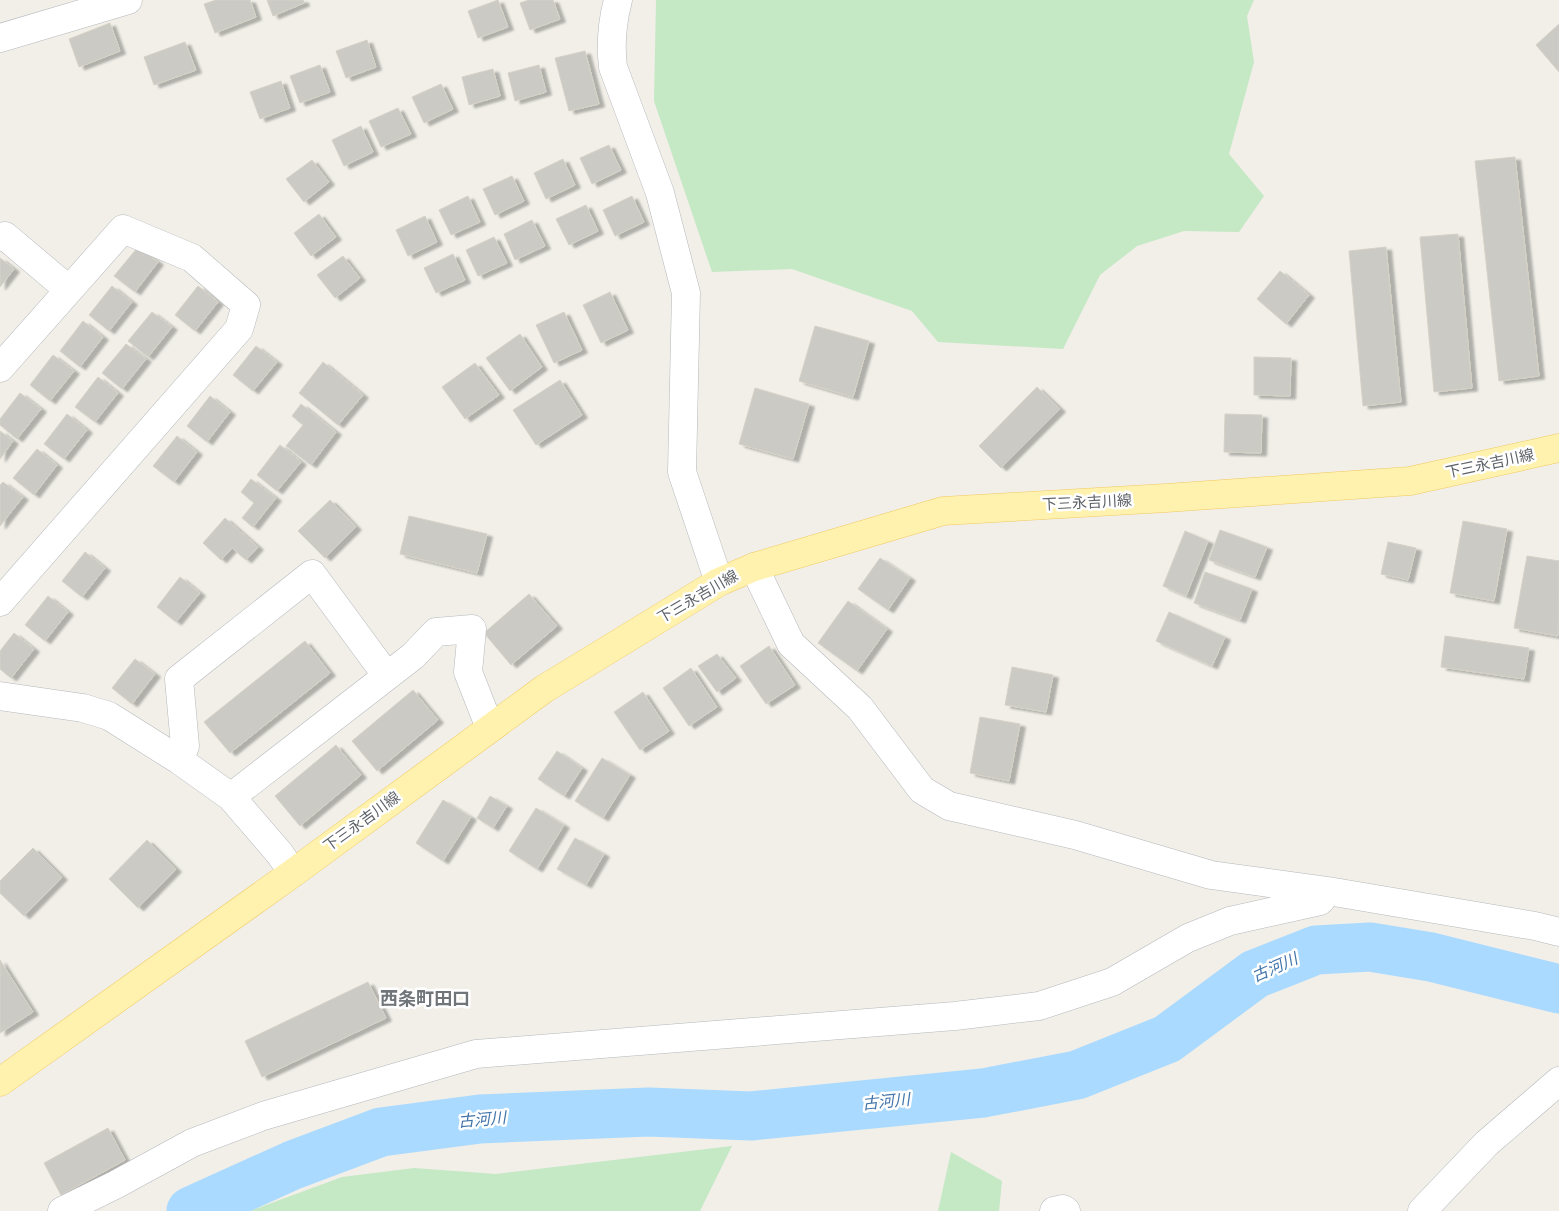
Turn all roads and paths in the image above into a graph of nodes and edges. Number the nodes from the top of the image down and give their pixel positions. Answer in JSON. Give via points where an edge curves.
{"nodes":[{"id":1,"x":128,"y":0,"type":"edge"},
{"id":2,"x":618,"y":0,"type":"edge"},
{"id":3,"x":0,"y":38,"type":"edge"},
{"id":4,"x":0,"y":237,"type":"edge"},
{"id":5,"x":69,"y":290,"type":"junction"},
{"id":6,"x":0,"y":368,"type":"edge"},
{"id":7,"x":1559,"y":448,"type":"edge"},
{"id":8,"x":754,"y":567,"type":"junction"},
{"id":9,"x":719,"y":582,"type":"junction"},
{"id":10,"x":0,"y":602,"type":"edge"},
{"id":11,"x":387,"y":676,"type":"junction"},
{"id":12,"x":0,"y":696,"type":"edge"},
{"id":13,"x":490,"y":728,"type":"junction"},
{"id":14,"x":179,"y":760,"type":"junction"},
{"id":15,"x":231,"y":797,"type":"junction"},
{"id":16,"x":293,"y":873,"type":"junction"},
{"id":17,"x":1328,"y":891,"type":"junction"},
{"id":18,"x":1559,"y":932,"type":"edge"},
{"id":19,"x":0,"y":1082,"type":"edge"},
{"id":20,"x":1557,"y":1083,"type":"edge"},
{"id":21,"x":62,"y":1211,"type":"edge"},
{"id":22,"x":1054,"y":1211,"type":"edge"},
{"id":23,"x":1066,"y":1211,"type":"edge"},
{"id":24,"x":1422,"y":1211,"type":"edge"}],
"edges":[{"from":1,"to":3,"type":"street"},
{"from":2,"to":9,"type":"street","via":[[612,28],[613,67],[660,193],[686,293],[682,472]]},
{"from":4,"to":5,"type":"street","via":[[5,236]]},
{"from":5,"to":6,"type":"street"},
{"from":5,"to":10,"type":"street","via":[[123,229],[192,258],[246,305],[239,329]]},
{"from":7,"to":8,"type":"main road","name":"下三永吉川線","via":[[1410,481],[942,511]]},
{"from":8,"to":9,"type":"main road","name":"下三永吉川線"},
{"from":8,"to":17,"type":"street","via":[[791,644],[860,708],[922,790],[949,806],[1075,835],[1211,875]]},
{"from":9,"to":13,"type":"main road","name":"下三永吉川線","via":[[544,690]]},
{"from":11,"to":13,"type":"street","via":[[436,632],[472,629],[468,672]]},
{"from":11,"to":14,"type":"street","via":[[312,574],[179,679],[185,746]]},
{"from":11,"to":15,"type":"street"},
{"from":12,"to":14,"type":"street","via":[[83,708],[109,716]]},
{"from":13,"to":16,"type":"main road","name":"下三永吉川線"},
{"from":14,"to":15,"type":"street"},
{"from":15,"to":16,"type":"street"},
{"from":16,"to":19,"type":"main road","name":"下三永吉川線"},
{"from":17,"to":18,"type":"street"},
{"from":17,"to":21,"type":"street","via":[[1320,901],[1230,921],[1188,938],[1112,982],[1039,1006],[955,1016],[476,1054],[263,1116],[201,1140]]},
{"from":20,"to":24,"type":"street","via":[[1487,1143]]},
{"from":22,"to":23,"type":"street"}]}
